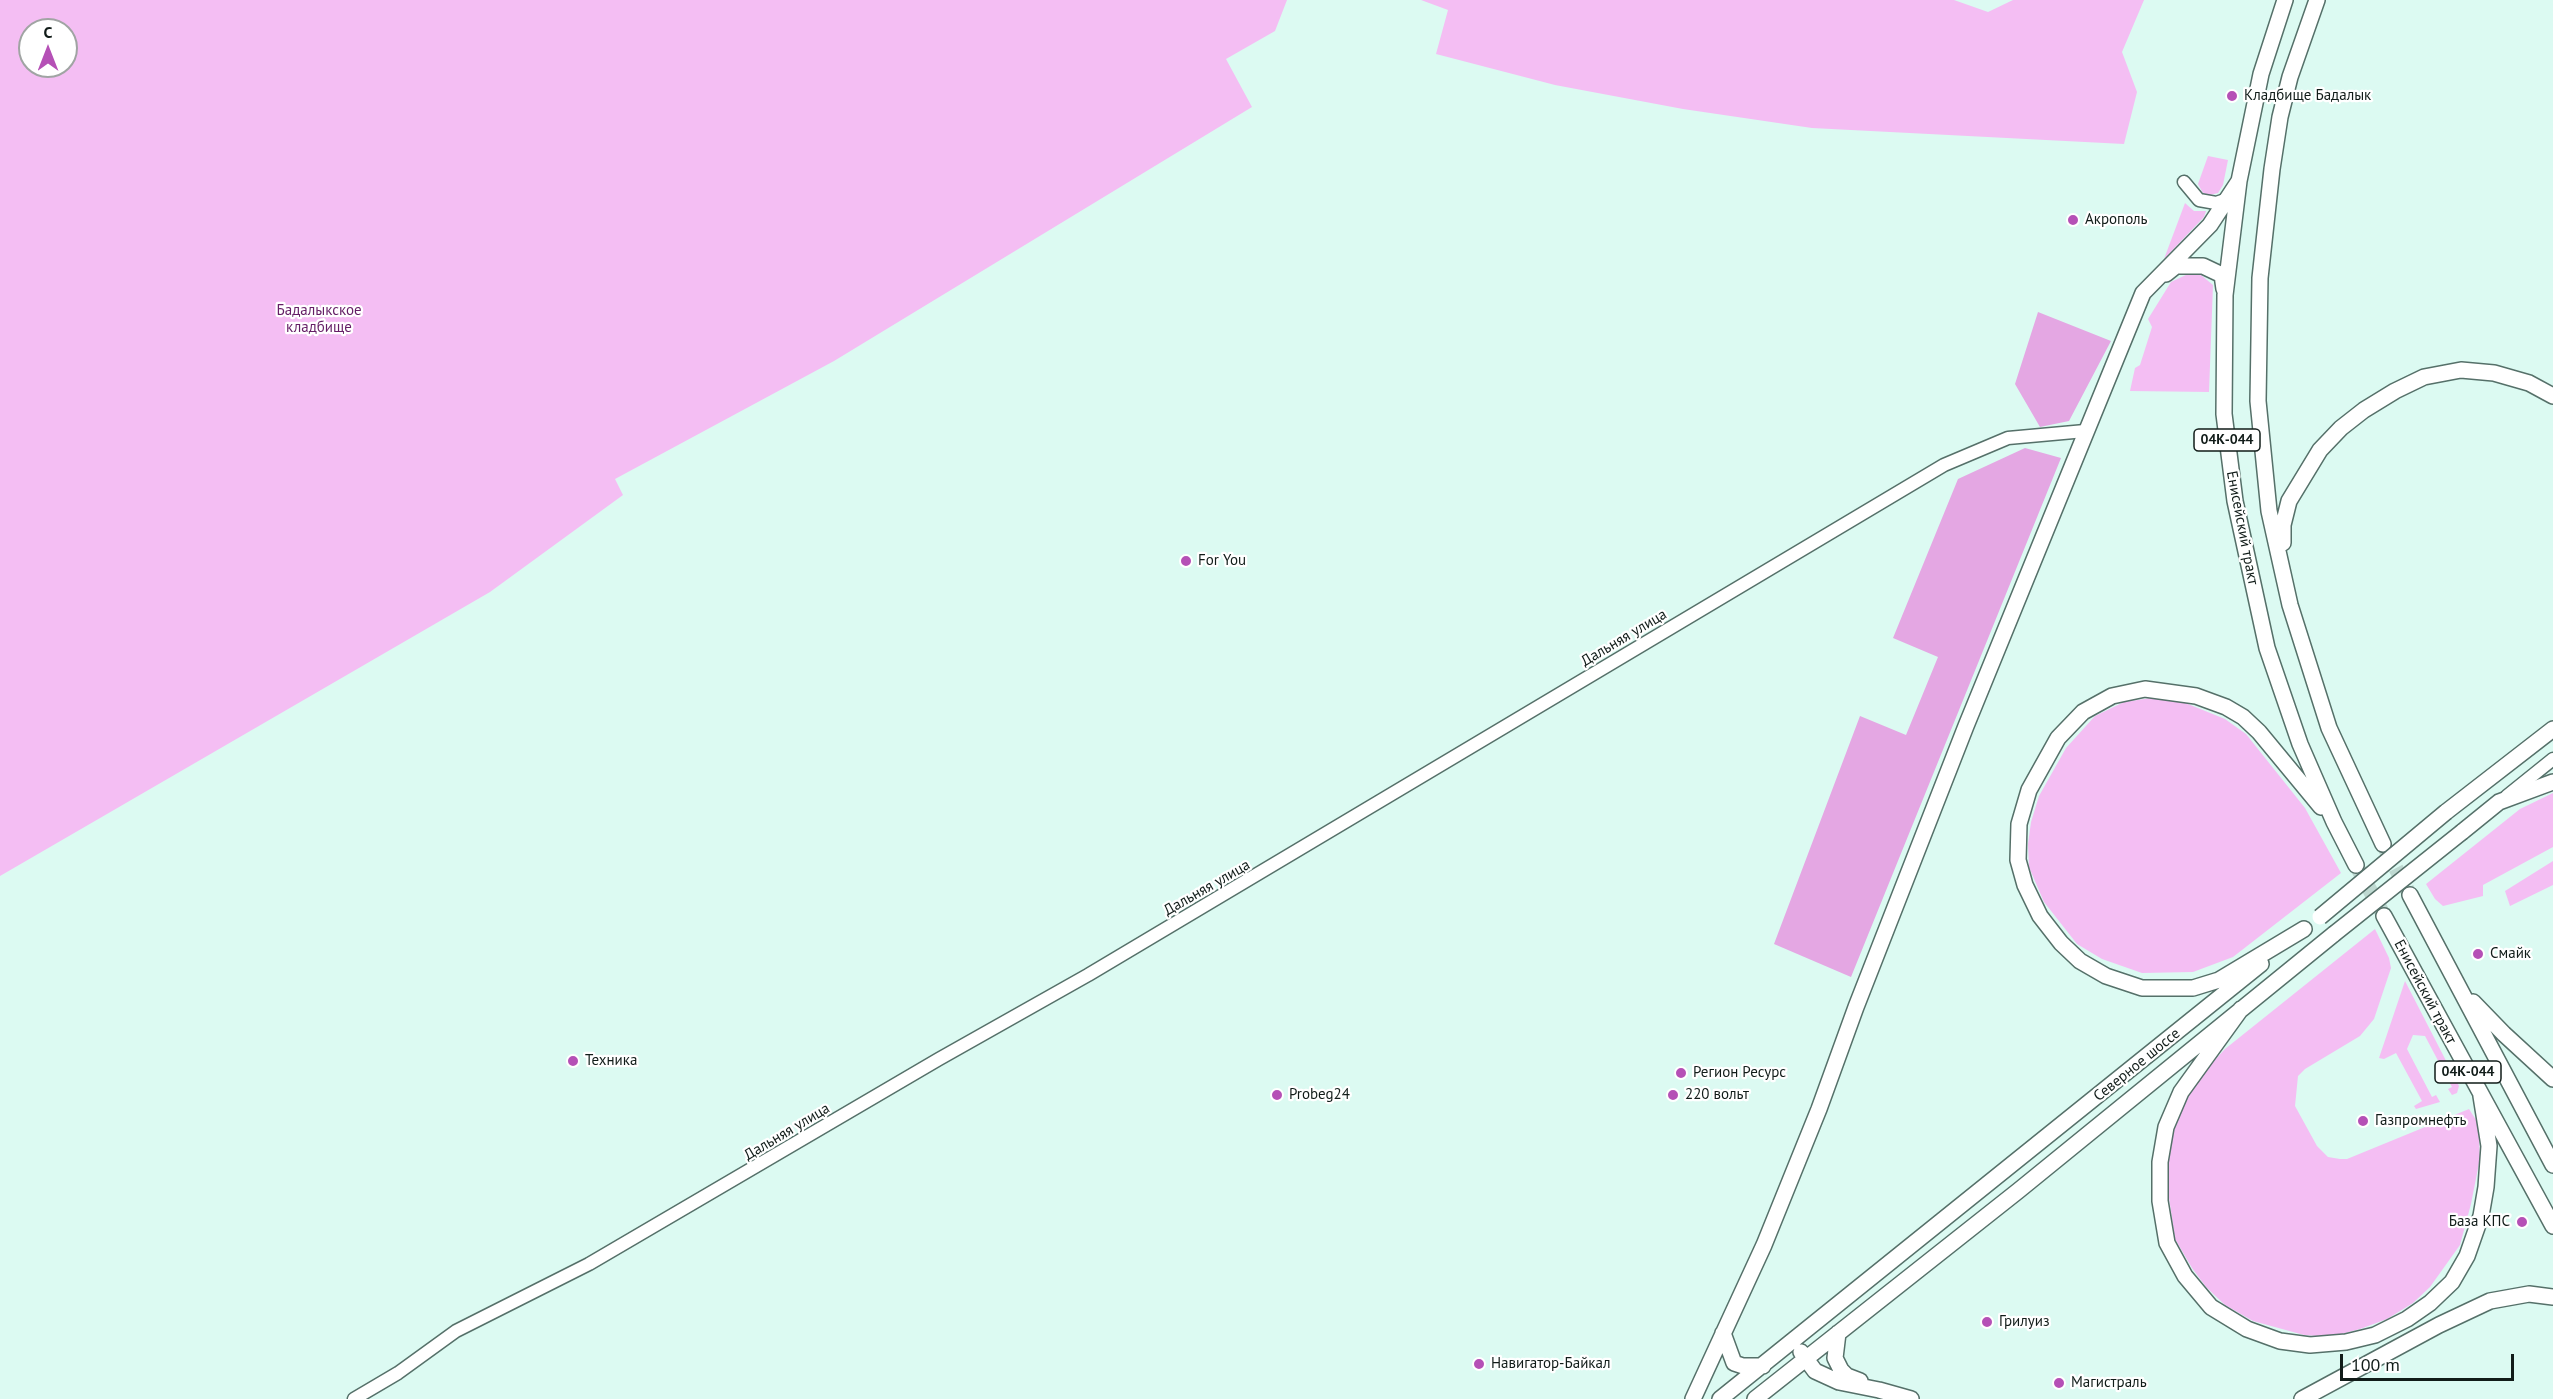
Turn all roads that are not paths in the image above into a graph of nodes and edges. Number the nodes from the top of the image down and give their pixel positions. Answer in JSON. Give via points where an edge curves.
{"nodes":[{"id":1,"x":2285,"y":0,"type":"edge"},
{"id":2,"x":2317,"y":0,"type":"edge"},
{"id":3,"x":2238,"y":181,"type":"junction"},
{"id":4,"x":2184,"y":182,"type":"dead end"},
{"id":5,"x":2228,"y":198,"type":"junction"},
{"id":6,"x":2143,"y":293,"type":"junction"},
{"id":7,"x":2225,"y":295,"type":"junction"},
{"id":8,"x":2553,"y":396,"type":"edge"},
{"id":9,"x":2085,"y":431,"type":"junction"},
{"id":10,"x":2283,"y":576,"type":"junction"},
{"id":11,"x":2552,"y":730,"type":"edge"},
{"id":12,"x":2553,"y":759,"type":"edge"},
{"id":13,"x":2553,"y":782,"type":"edge"},
{"id":14,"x":2499,"y":802,"type":"junction"},
{"id":15,"x":2334,"y":822,"type":"junction"},
{"id":16,"x":2383,"y":844,"type":"tunnel mouth"},
{"id":17,"x":2356,"y":865,"type":"tunnel mouth"},
{"id":18,"x":2410,"y":895,"type":"tunnel mouth"},
{"id":19,"x":2384,"y":916,"type":"tunnel mouth"},
{"id":20,"x":2304,"y":929,"type":"junction"},
{"id":21,"x":2459,"y":988,"type":"junction"},
{"id":22,"x":2241,"y":1009,"type":"junction"},
{"id":23,"x":2553,"y":1079,"type":"edge"},
{"id":24,"x":2481,"y":1096,"type":"junction"},
{"id":25,"x":2553,"y":1164,"type":"edge"},
{"id":26,"x":2553,"y":1226,"type":"edge"},
{"id":27,"x":2553,"y":1298,"type":"edge"},
{"id":28,"x":1723,"y":1333,"type":"junction"},
{"id":29,"x":1838,"y":1333,"type":"junction"},
{"id":30,"x":1794,"y":1342,"type":"junction"},
{"id":31,"x":1806,"y":1359,"type":"junction"},
{"id":32,"x":1763,"y":1366,"type":"junction"},
{"id":33,"x":1879,"y":1390,"type":"junction"},
{"id":34,"x":354,"y":1399,"type":"edge"},
{"id":35,"x":1694,"y":1399,"type":"edge"},
{"id":36,"x":1720,"y":1399,"type":"edge"},
{"id":37,"x":1755,"y":1399,"type":"edge"},
{"id":38,"x":1911,"y":1399,"type":"edge"},
{"id":39,"x":2302,"y":1399,"type":"edge"}],
"edges":[{"from":1,"to":3,"type":"main road","name":"Енисейский тракт","number":"04К-044","via":[[2260,74]]},
{"from":2,"to":10,"type":"main road","name":"Енисейский тракт","number":"04К-044","via":[[2280,117],[2260,278],[2258,401],[2269,511]]},
{"from":3,"to":5,"type":"main road"},
{"from":3,"to":7,"type":"main road","name":"Енисейский тракт","number":"04К-044"},
{"from":4,"to":5,"type":"street","via":[[2199,200],[2216,203]]},
{"from":5,"to":6,"type":"main road","via":[[2196,240]]},
{"from":6,"to":7,"type":"main road","via":[[2176,266],[2190,265],[2222,275]]},
{"from":6,"to":9,"type":"main road"},
{"from":7,"to":15,"type":"main road","name":"Енисейский тракт","number":"04К-044","via":[[2224,414],[2241,531],[2267,648],[2300,744]]},
{"from":8,"to":10,"type":"main road","via":[[2529,383],[2494,373],[2461,370],[2424,377],[2364,410],[2320,450],[2289,501],[2283,525]]},
{"from":9,"to":28,"type":"main road","via":[[1819,1109],[1764,1245]]},
{"from":9,"to":34,"type":"street","name":"Дальняя улица","via":[[2008,438],[1944,465],[1088,975],[589,1264],[456,1331]]},
{"from":10,"to":16,"type":"main road","name":"Енисейский тракт","number":"04К-044","via":[[2329,728]]},
{"from":11,"to":20,"type":"main road","name":"Северное шоссе","bridge":true},
{"from":12,"to":14,"type":"street","name":"Северное шоссе"},
{"from":13,"to":14,"type":"main road"},
{"from":14,"to":22,"type":"main road","name":"Северное шоссе","bridge":true},
{"from":15,"to":17,"type":"main road","name":"Енисейский тракт","number":"04К-044"},
{"from":15,"to":20,"type":"main road","via":[[2243,717],[2196,696],[2145,689],[2112,696],[2083,712],[2058,738],[2029,790],[2019,824],[2018,860],[2040,916],[2080,961],[2106,976],[2142,988],[2193,988],[2219,980]]},
{"from":18,"to":21,"type":"main road","number":"04К-044"},
{"from":19,"to":24,"type":"main road","name":"Енисейский тракт","number":"04К-044"},
{"from":20,"to":30,"type":"main road","name":"Северное шоссе"},
{"from":21,"to":23,"type":"main road"},
{"from":21,"to":25,"type":"main road","number":"04К-044"},
{"from":22,"to":24,"type":"main road","via":[[2181,1092],[2166,1127],[2160,1162],[2160,1201],[2167,1243],[2185,1276],[2211,1307],[2247,1329],[2280,1341],[2310,1345],[2375,1335],[2408,1319],[2452,1282],[2467,1256],[2486,1187],[2489,1146]]},
{"from":22,"to":29,"type":"main road","name":"Северное шоссе"},
{"from":24,"to":26,"type":"main road","name":"Енисейский тракт","number":"04К-044"},
{"from":27,"to":39,"type":"main road","via":[[2529,1294],[2490,1301]]},
{"from":28,"to":32,"type":"main road","via":[[1734,1362]]},
{"from":28,"to":35,"type":"main road"},
{"from":29,"to":31,"type":"main road","name":"Северное шоссе"},
{"from":29,"to":33,"type":"main road","via":[[1835,1358],[1841,1370]]},
{"from":30,"to":31,"type":"main road"},
{"from":30,"to":32,"type":"main road","name":"Северное шоссе"},
{"from":31,"to":33,"type":"main road","via":[[1815,1371],[1839,1382]]},
{"from":31,"to":37,"type":"main road","name":"Северное шоссе"},
{"from":32,"to":36,"type":"main road","name":"Северное шоссе"},
{"from":33,"to":38,"type":"main road"}]}
